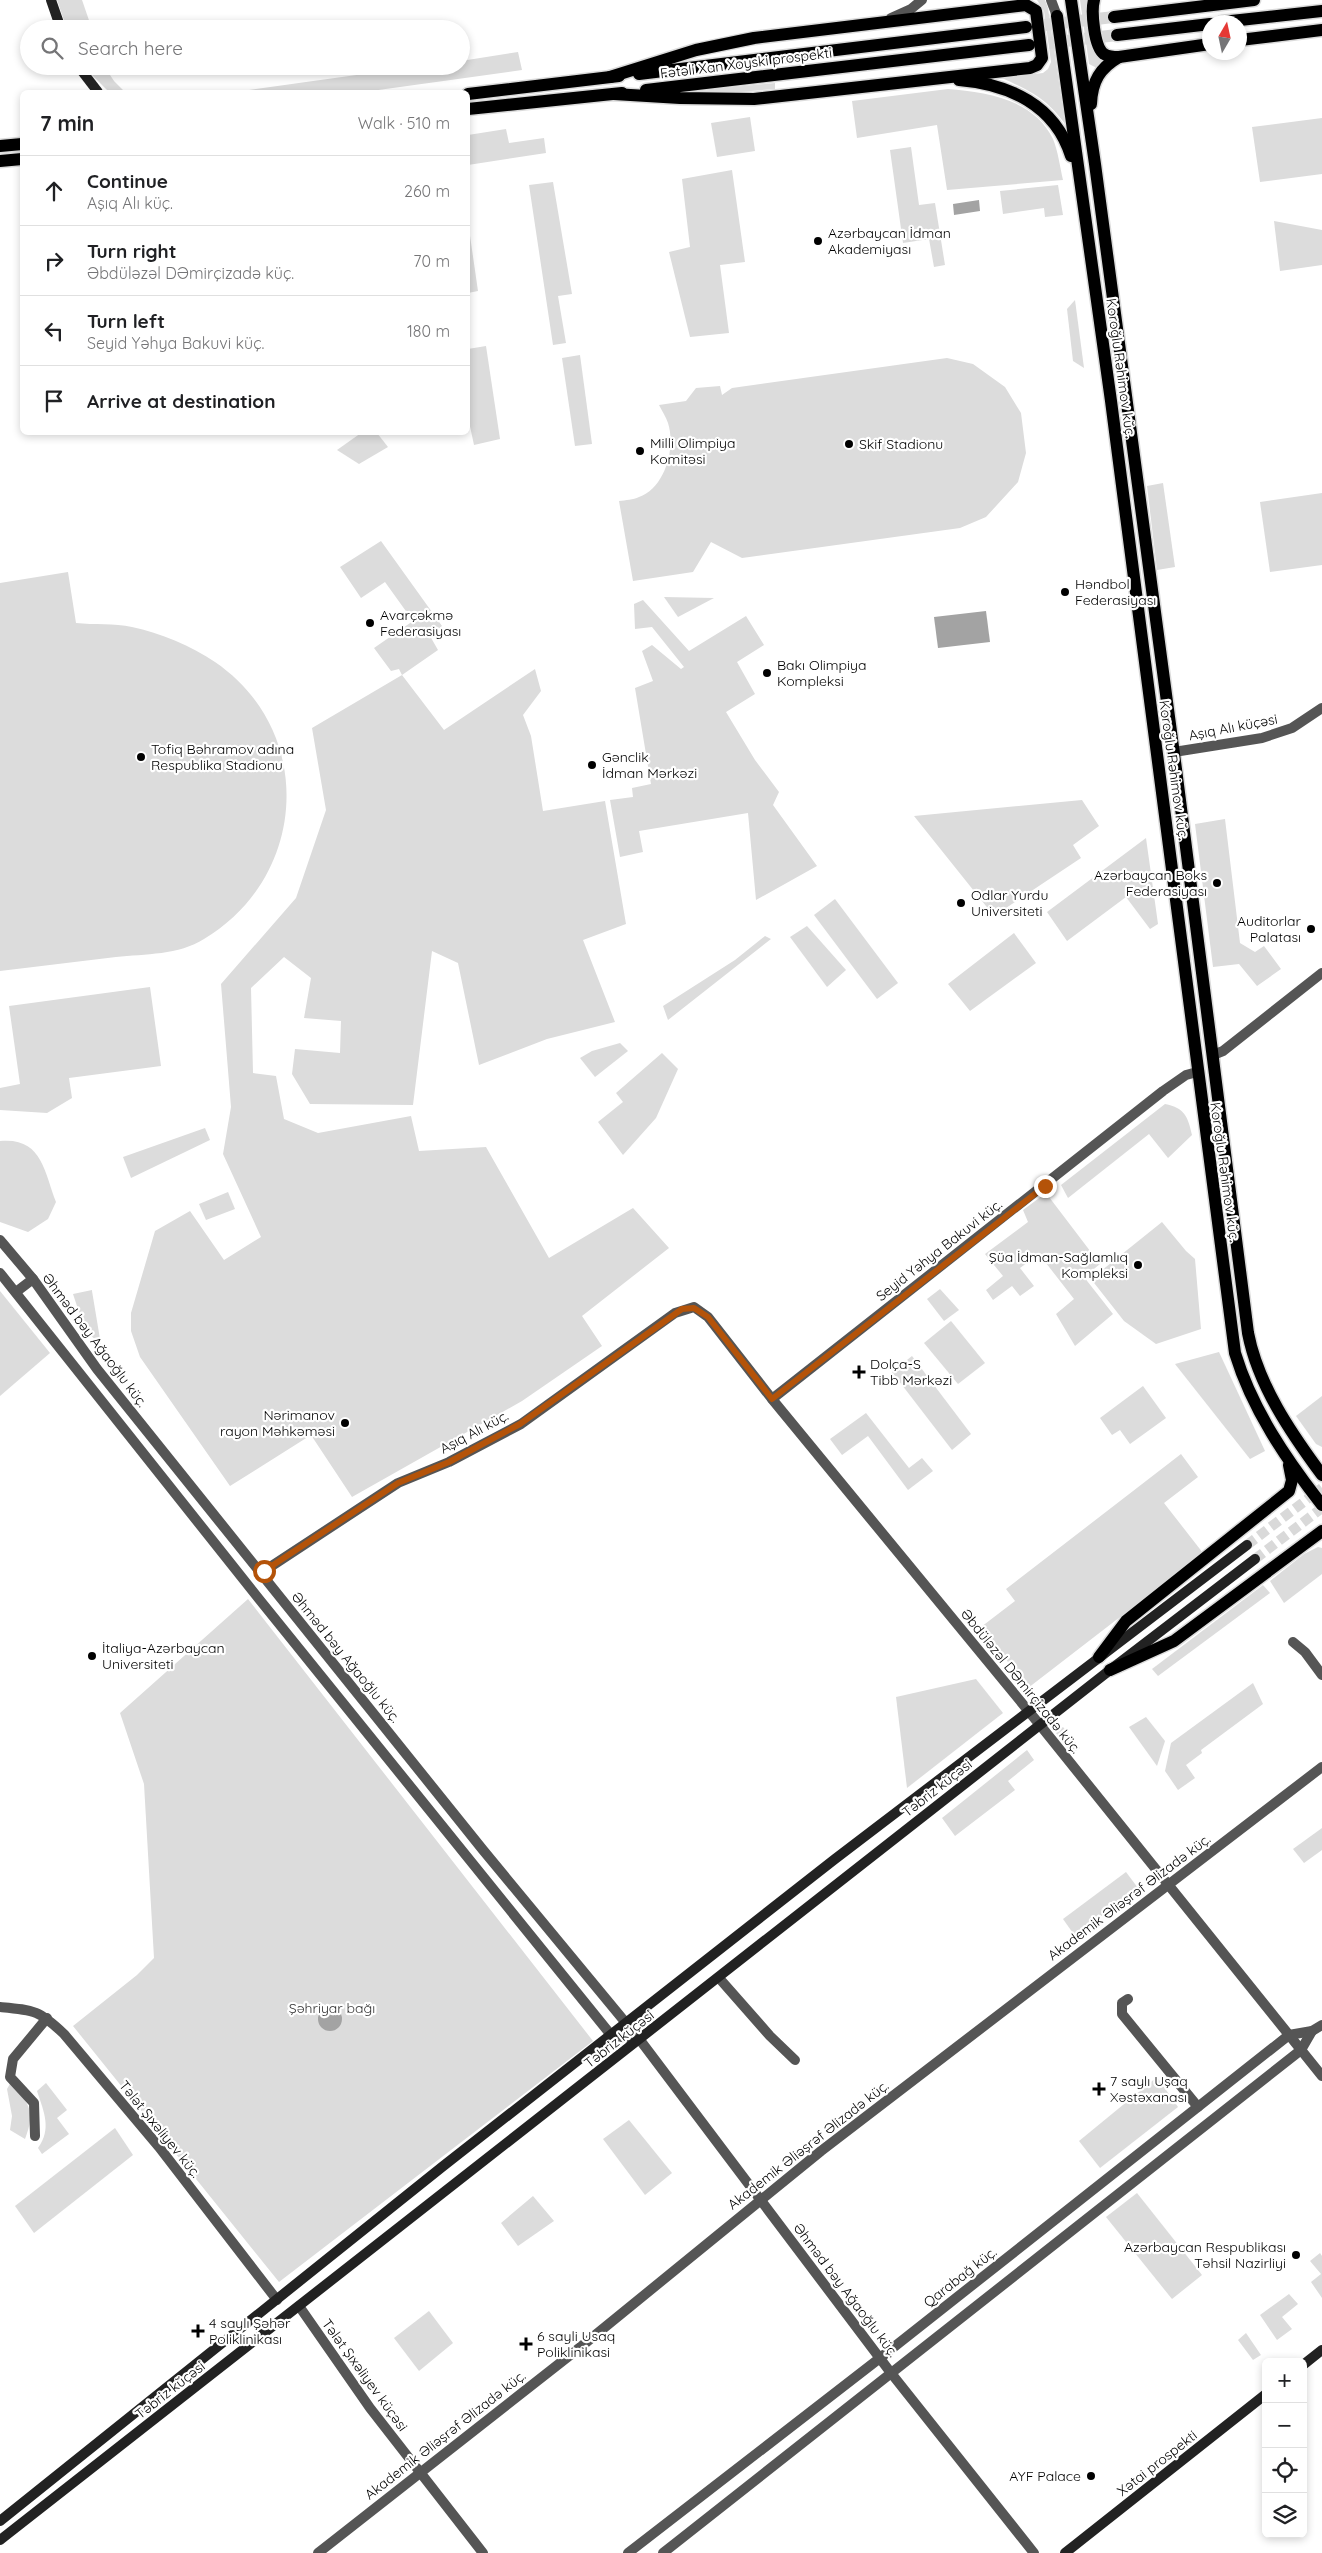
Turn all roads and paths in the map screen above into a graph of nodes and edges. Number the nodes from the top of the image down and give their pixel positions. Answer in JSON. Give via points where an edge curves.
{"nodes":[{"id":1,"x":51,"y":0,"type":"edge"},
{"id":2,"x":922,"y":0,"type":"edge"},
{"id":3,"x":1051,"y":0,"type":"edge"},
{"id":4,"x":1071,"y":0,"type":"edge"},
{"id":5,"x":1094,"y":0,"type":"edge"},
{"id":6,"x":1254,"y":0,"type":"edge"},
{"id":7,"x":1322,"y":11,"type":"edge"},
{"id":8,"x":1057,"y":16,"type":"joint"},
{"id":9,"x":1114,"y":17,"type":"tunnel mouth"},
{"id":10,"x":1247,"y":19,"type":"edge"},
{"id":11,"x":58,"y":20,"type":"edge"},
{"id":12,"x":880,"y":23,"type":"junction"},
{"id":13,"x":1202,"y":25,"type":"edge"},
{"id":14,"x":1026,"y":27,"type":"tunnel mouth"},
{"id":15,"x":1322,"y":30,"type":"edge"},
{"id":16,"x":1116,"y":35,"type":"tunnel mouth"},
{"id":17,"x":1247,"y":39,"type":"edge"},
{"id":18,"x":1028,"y":45,"type":"tunnel mouth"},
{"id":19,"x":1202,"y":45,"type":"edge"},
{"id":20,"x":1119,"y":57,"type":"junction"},
{"id":21,"x":85,"y":75,"type":"edge"},
{"id":22,"x":610,"y":77,"type":"junction"},
{"id":23,"x":927,"y":79,"type":"junction"},
{"id":24,"x":96,"y":90,"type":"edge"},
{"id":25,"x":470,"y":94,"type":"edge"},
{"id":26,"x":614,"y":94,"type":"junction"},
{"id":27,"x":470,"y":110,"type":"edge"},
{"id":28,"x":1090,"y":128,"type":"junction"},
{"id":29,"x":20,"y":144,"type":"edge"},
{"id":30,"x":0,"y":146,"type":"edge"},
{"id":31,"x":20,"y":159,"type":"edge"},
{"id":32,"x":0,"y":164,"type":"edge"},
{"id":33,"x":1080,"y":182,"type":"junction"},
{"id":34,"x":1322,"y":708,"type":"edge"},
{"id":35,"x":1174,"y":752,"type":"junction"},
{"id":36,"x":1322,"y":973,"type":"edge"},
{"id":37,"x":1213,"y":1055,"type":"junction"},
{"id":38,"x":1197,"y":1072,"type":"junction"},
{"id":39,"x":0,"y":1240,"type":"edge"},
{"id":40,"x":0,"y":1273,"type":"edge"},
{"id":41,"x":33,"y":1279,"type":"junction"},
{"id":42,"x":16,"y":1292,"type":"junction"},
{"id":43,"x":694,"y":1308,"type":"joint"},
{"id":44,"x":772,"y":1399,"type":"junction"},
{"id":45,"x":1306,"y":1454,"type":"junction"},
{"id":46,"x":1322,"y":1457,"type":"edge"},
{"id":47,"x":1289,"y":1462,"type":"junction"},
{"id":48,"x":1322,"y":1475,"type":"edge"},
{"id":49,"x":1322,"y":1505,"type":"edge"},
{"id":50,"x":1322,"y":1531,"type":"edge"},
{"id":51,"x":1247,"y":1545,"type":"tunnel mouth"},
{"id":52,"x":1255,"y":1559,"type":"tunnel mouth"},
{"id":53,"x":261,"y":1573,"type":"junction"},
{"id":54,"x":1293,"y":1642,"type":"dead end"},
{"id":55,"x":1099,"y":1657,"type":"junction"},
{"id":56,"x":1110,"y":1670,"type":"junction"},
{"id":57,"x":1321,"y":1673,"type":"edge"},
{"id":58,"x":1029,"y":1712,"type":"junction"},
{"id":59,"x":1040,"y":1725,"type":"junction"},
{"id":60,"x":1322,"y":1767,"type":"edge"},
{"id":61,"x":1168,"y":1885,"type":"junction"},
{"id":62,"x":719,"y":1978,"type":"junction"},
{"id":63,"x":1128,"y":1999,"type":"dead end"},
{"id":64,"x":0,"y":2007,"type":"edge"},
{"id":65,"x":47,"y":2018,"type":"junction"},
{"id":66,"x":626,"y":2024,"type":"junction"},
{"id":67,"x":1322,"y":2025,"type":"edge"},
{"id":68,"x":1312,"y":2031,"type":"junction"},
{"id":69,"x":611,"y":2035,"type":"junction"},
{"id":70,"x":1289,"y":2035,"type":"junction"},
{"id":71,"x":640,"y":2040,"type":"junction"},
{"id":72,"x":1301,"y":2050,"type":"junction"},
{"id":73,"x":795,"y":2060,"type":"dead end"},
{"id":74,"x":1322,"y":2076,"type":"edge"},
{"id":75,"x":1198,"y":2107,"type":"junction"},
{"id":76,"x":35,"y":2136,"type":"dead end"},
{"id":77,"x":759,"y":2200,"type":"junction"},
{"id":78,"x":1005,"y":2259,"type":"junction"},
{"id":79,"x":1017,"y":2274,"type":"junction"},
{"id":80,"x":958,"y":2296,"type":"junction"},
{"id":81,"x":277,"y":2300,"type":"junction"},
{"id":82,"x":299,"y":2306,"type":"junction"},
{"id":83,"x":970,"y":2311,"type":"junction"},
{"id":84,"x":1322,"y":2350,"type":"edge"},
{"id":85,"x":880,"y":2358,"type":"junction"},
{"id":86,"x":1307,"y":2362,"type":"edge"},
{"id":87,"x":891,"y":2373,"type":"junction"},
{"id":88,"x":1262,"y":2397,"type":"edge"},
{"id":89,"x":420,"y":2473,"type":"junction"},
{"id":90,"x":0,"y":2521,"type":"edge"},
{"id":91,"x":0,"y":2540,"type":"edge"},
{"id":92,"x":318,"y":2553,"type":"edge"},
{"id":93,"x":483,"y":2553,"type":"edge"},
{"id":94,"x":628,"y":2553,"type":"edge"},
{"id":95,"x":663,"y":2553,"type":"edge"},
{"id":96,"x":1034,"y":2553,"type":"edge"},
{"id":97,"x":1065,"y":2553,"type":"edge"}],
"edges":[{"from":1,"to":11,"type":"main road"},
{"from":2,"to":12,"type":"street","via":[[902,14]]},
{"from":3,"to":8,"type":"street"},
{"from":4,"to":28,"type":"main road","name":"Koroğlu Rəhimov küç."},
{"from":5,"to":20,"type":"main road","via":[[1092,11],[1096,42],[1104,54]]},
{"from":6,"to":9,"type":"main road"},
{"from":7,"to":10,"type":"main road"},
{"from":8,"to":33,"type":"main road","name":"Koroğlu Rəhimov küç."},
{"from":12,"to":22,"type":"main road","via":[[718,44]]},
{"from":12,"to":23,"type":"main road","via":[[1026,5],[1036,11],[1042,52],[1037,64],[1030,68]]},
{"from":13,"to":16,"type":"main road"},
{"from":14,"to":22,"type":"main road","name":"Fətəli Xan Xoyski prospekti"},
{"from":15,"to":17,"type":"main road"},
{"from":18,"to":26,"type":"main road","name":"Fətəli Xan Xoyski prospekti"},
{"from":19,"to":20,"type":"main road"},
{"from":20,"to":28,"type":"main road","via":[[1103,68],[1094,83]]},
{"from":21,"to":24,"type":"main road"},
{"from":22,"to":25,"type":"main road","name":"Fətəli Xan Xoyski prospekti"},
{"from":23,"to":26,"type":"main road","via":[[754,99]]},
{"from":23,"to":33,"type":"main road","via":[[985,83],[1032,102],[1060,129]]},
{"from":26,"to":27,"type":"main road","name":"Fətəli Xan Xoyski prospekti"},
{"from":28,"to":35,"type":"main road","name":"Koroğlu Rəhimov küç."},
{"from":29,"to":30,"type":"main road"},
{"from":31,"to":32,"type":"main road"},
{"from":33,"to":38,"type":"main road","name":"Koroğlu Rəhimov küç."},
{"from":34,"to":35,"type":"street","name":"Aşıq Alı küçəsi","via":[[1292,728],[1262,738]]},
{"from":35,"to":37,"type":"main road","name":"Koroğlu Rəhimov küç."},
{"from":36,"to":37,"type":"street","via":[[1228,1047]]},
{"from":37,"to":45,"type":"main road","name":"Koroğlu Rəhimov küç.","via":[[1252,1350],[1270,1394]]},
{"from":38,"to":44,"type":"street","name":"Seyid Yəhya Bakuvi küç.","via":[[1186,1075],[1163,1091]]},
{"from":38,"to":47,"type":"main road","name":"Koroğlu Rəhimov küç.","via":[[1234,1353],[1254,1401]]},
{"from":39,"to":41,"type":"street","name":"Əhməd bəy Ağaoğlu küç."},
{"from":40,"to":42,"type":"street"},
{"from":41,"to":42,"type":"street"},
{"from":41,"to":53,"type":"street","name":"Əhməd bəy Ağaoğlu küç.","via":[[97,1369]]},
{"from":42,"to":69,"type":"street"},
{"from":43,"to":44,"type":"street","name":"Əbdüləzəl DƏmirçizadə küç.","via":[[708,1317]]},
{"from":43,"to":53,"type":"street","name":"Aşıq Alı küç.","via":[[675,1312],[520,1424],[449,1462],[398,1483]]},
{"from":44,"to":58,"type":"street","name":"Əbdüləzəl DƏmirçizadə küç."},
{"from":45,"to":46,"type":"main road"},
{"from":45,"to":48,"type":"main road","name":"Koroğlu Rəhimov küç."},
{"from":47,"to":49,"type":"main road","name":"Koroğlu Rəhimov küç."},
{"from":47,"to":55,"type":"main road","via":[[1292,1480],[1289,1491],[1126,1621]]},
{"from":50,"to":56,"type":"main road","via":[[1174,1641]]},
{"from":51,"to":55,"type":"main road","name":"Təbriz küçəsi"},
{"from":52,"to":56,"type":"main road","name":"Təbriz küçəsi"},
{"from":53,"to":66,"type":"street","name":"Əhməd bəy Ağaoğlu küç."},
{"from":54,"to":57,"type":"street"},
{"from":55,"to":58,"type":"main road","name":"Təbriz küçəsi"},
{"from":56,"to":59,"type":"main road","name":"Təbriz küçəsi"},
{"from":58,"to":59,"type":"street","name":"Əbdüləzəl DƏmirçizadə küç."},
{"from":58,"to":66,"type":"main road","name":"Təbriz küçəsi","via":[[835,1859]]},
{"from":59,"to":61,"type":"street","name":"Əbdüləzəl DƏmirçizadə küç."},
{"from":59,"to":62,"type":"main road","name":"Təbriz küçəsi"},
{"from":60,"to":61,"type":"street","name":"Akademik Əliəşrəf Əlizadə küç."},
{"from":61,"to":70,"type":"street","name":"Əbdüləzəl DƏmirçizadə küç."},
{"from":61,"to":77,"type":"street","name":"Akademik Əliəşrəf Əlizadə küç."},
{"from":62,"to":71,"type":"main road","name":"Təbriz küçəsi"},
{"from":62,"to":73,"type":"street"},
{"from":63,"to":75,"type":"street","via":[[1122,2003],[1122,2014]]},
{"from":64,"to":65,"type":"street","name":"Tələt Şıxəliyev küç.","via":[[31,2009]]},
{"from":65,"to":76,"type":"street","via":[[10,2067],[10,2077],[34,2103]]},
{"from":65,"to":81,"type":"street","name":"Tələt Şıxəliyev küç.","via":[[159,2147]]},
{"from":66,"to":69,"type":"main road","name":"Təbriz küçəsi"},
{"from":66,"to":71,"type":"street","name":"Əhməd bəy Ağaoğlu küç."},
{"from":67,"to":68,"type":"street","name":"Qarabağ küç."},
{"from":68,"to":70,"type":"street","name":"Qarabağ küç."},
{"from":68,"to":72,"type":"street","name":"Qarabağ küç."},
{"from":69,"to":71,"type":"street"},
{"from":69,"to":81,"type":"main road","name":"Təbriz küçəsi"},
{"from":70,"to":72,"type":"street","name":"Əbdüləzəl DƏmirçizadə küç."},
{"from":70,"to":75,"type":"street","name":"Qarabağ küç."},
{"from":71,"to":77,"type":"street","name":"Əhməd bəy Ağaoğlu küç."},
{"from":71,"to":82,"type":"main road","name":"Təbriz küçəsi"},
{"from":72,"to":74,"type":"street","name":"Əbdüləzəl DƏmirçizadə küç."},
{"from":72,"to":79,"type":"street","name":"Qarabağ küç."},
{"from":75,"to":78,"type":"street","name":"Qarabağ küç."},
{"from":77,"to":85,"type":"street","name":"Əhməd bəy Ağaoğlu küç."},
{"from":77,"to":89,"type":"street","name":"Akademik Əliəşrəf Əlizadə küç.","via":[[583,2345]]},
{"from":78,"to":79,"type":"street"},
{"from":78,"to":80,"type":"street","name":"Qarabağ küç."},
{"from":79,"to":83,"type":"street","name":"Qarabağ küç."},
{"from":80,"to":83,"type":"street"},
{"from":80,"to":85,"type":"street","name":"Qarabağ küç."},
{"from":81,"to":90,"type":"main road","name":"Təbriz küçəsi"},
{"from":82,"to":89,"type":"street","name":"Tələt Şıxəliyev küçəsi"},
{"from":82,"to":91,"type":"main road","name":"Təbriz küçəsi"},
{"from":83,"to":87,"type":"street","name":"Qarabağ küç."},
{"from":84,"to":86,"type":"main road"},
{"from":85,"to":87,"type":"street","name":"Əhməd bəy Ağaoğlu küç."},
{"from":85,"to":94,"type":"street","name":"Qarabağ küç."},
{"from":87,"to":95,"type":"street","name":"Qarabağ küç."},
{"from":87,"to":96,"type":"street","name":"Əhməd bəy Ağaoğlu küç."},
{"from":88,"to":97,"type":"main road","name":"Xətai prospekti"},
{"from":89,"to":92,"type":"street","name":"Akademik Əliəşrəf Əlizadə küç."},
{"from":89,"to":93,"type":"street","name":"Tələt Şıxəliyev küçəsi"}]}
